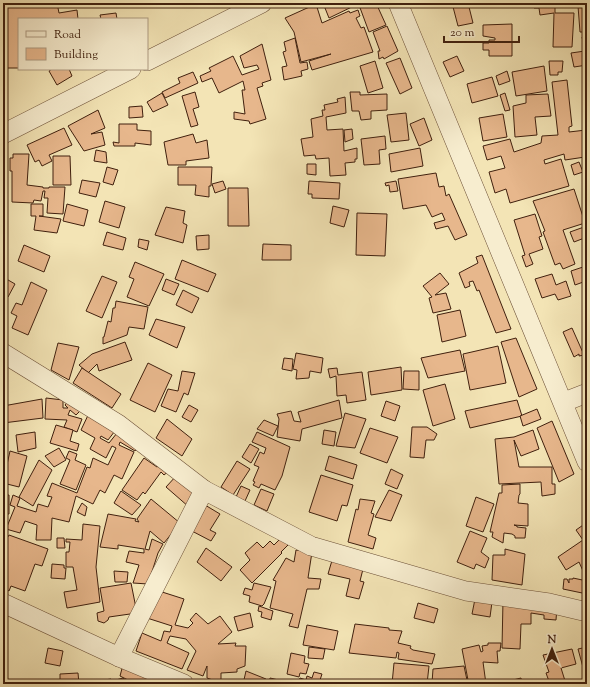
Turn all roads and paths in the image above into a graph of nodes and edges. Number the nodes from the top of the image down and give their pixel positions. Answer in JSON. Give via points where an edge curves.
{"nodes":[{"id":1,"x":262,"y":3,"type":"edge"},
{"id":2,"x":398,"y":3,"type":"edge"},
{"id":3,"x":148,"y":60,"type":"edge"},
{"id":4,"x":129,"y":70,"type":"edge"},
{"id":5,"x":3,"y":134,"type":"edge"},
{"id":6,"x":3,"y":353,"type":"edge"},
{"id":7,"x":587,"y":393,"type":"edge"},
{"id":8,"x":564,"y":402,"type":"junction"},
{"id":9,"x":587,"y":462,"type":"edge"},
{"id":10,"x":204,"y":490,"type":"junction"},
{"id":11,"x":3,"y":603,"type":"edge"},
{"id":12,"x":587,"y":612,"type":"edge"},
{"id":13,"x":119,"y":657,"type":"junction"},
{"id":14,"x":184,"y":684,"type":"edge"}],
"edges":[{"from":1,"to":3,"type":"street"},
{"from":2,"to":8,"type":"street"},
{"from":4,"to":5,"type":"street"},
{"from":6,"to":10,"type":"street","via":[[118,424]]},
{"from":7,"to":8,"type":"street"},
{"from":8,"to":9,"type":"street"},
{"from":10,"to":12,"type":"street","via":[[311,546],[466,591]]},
{"from":10,"to":13,"type":"street"},
{"from":11,"to":13,"type":"street"},
{"from":13,"to":14,"type":"street"}]}
